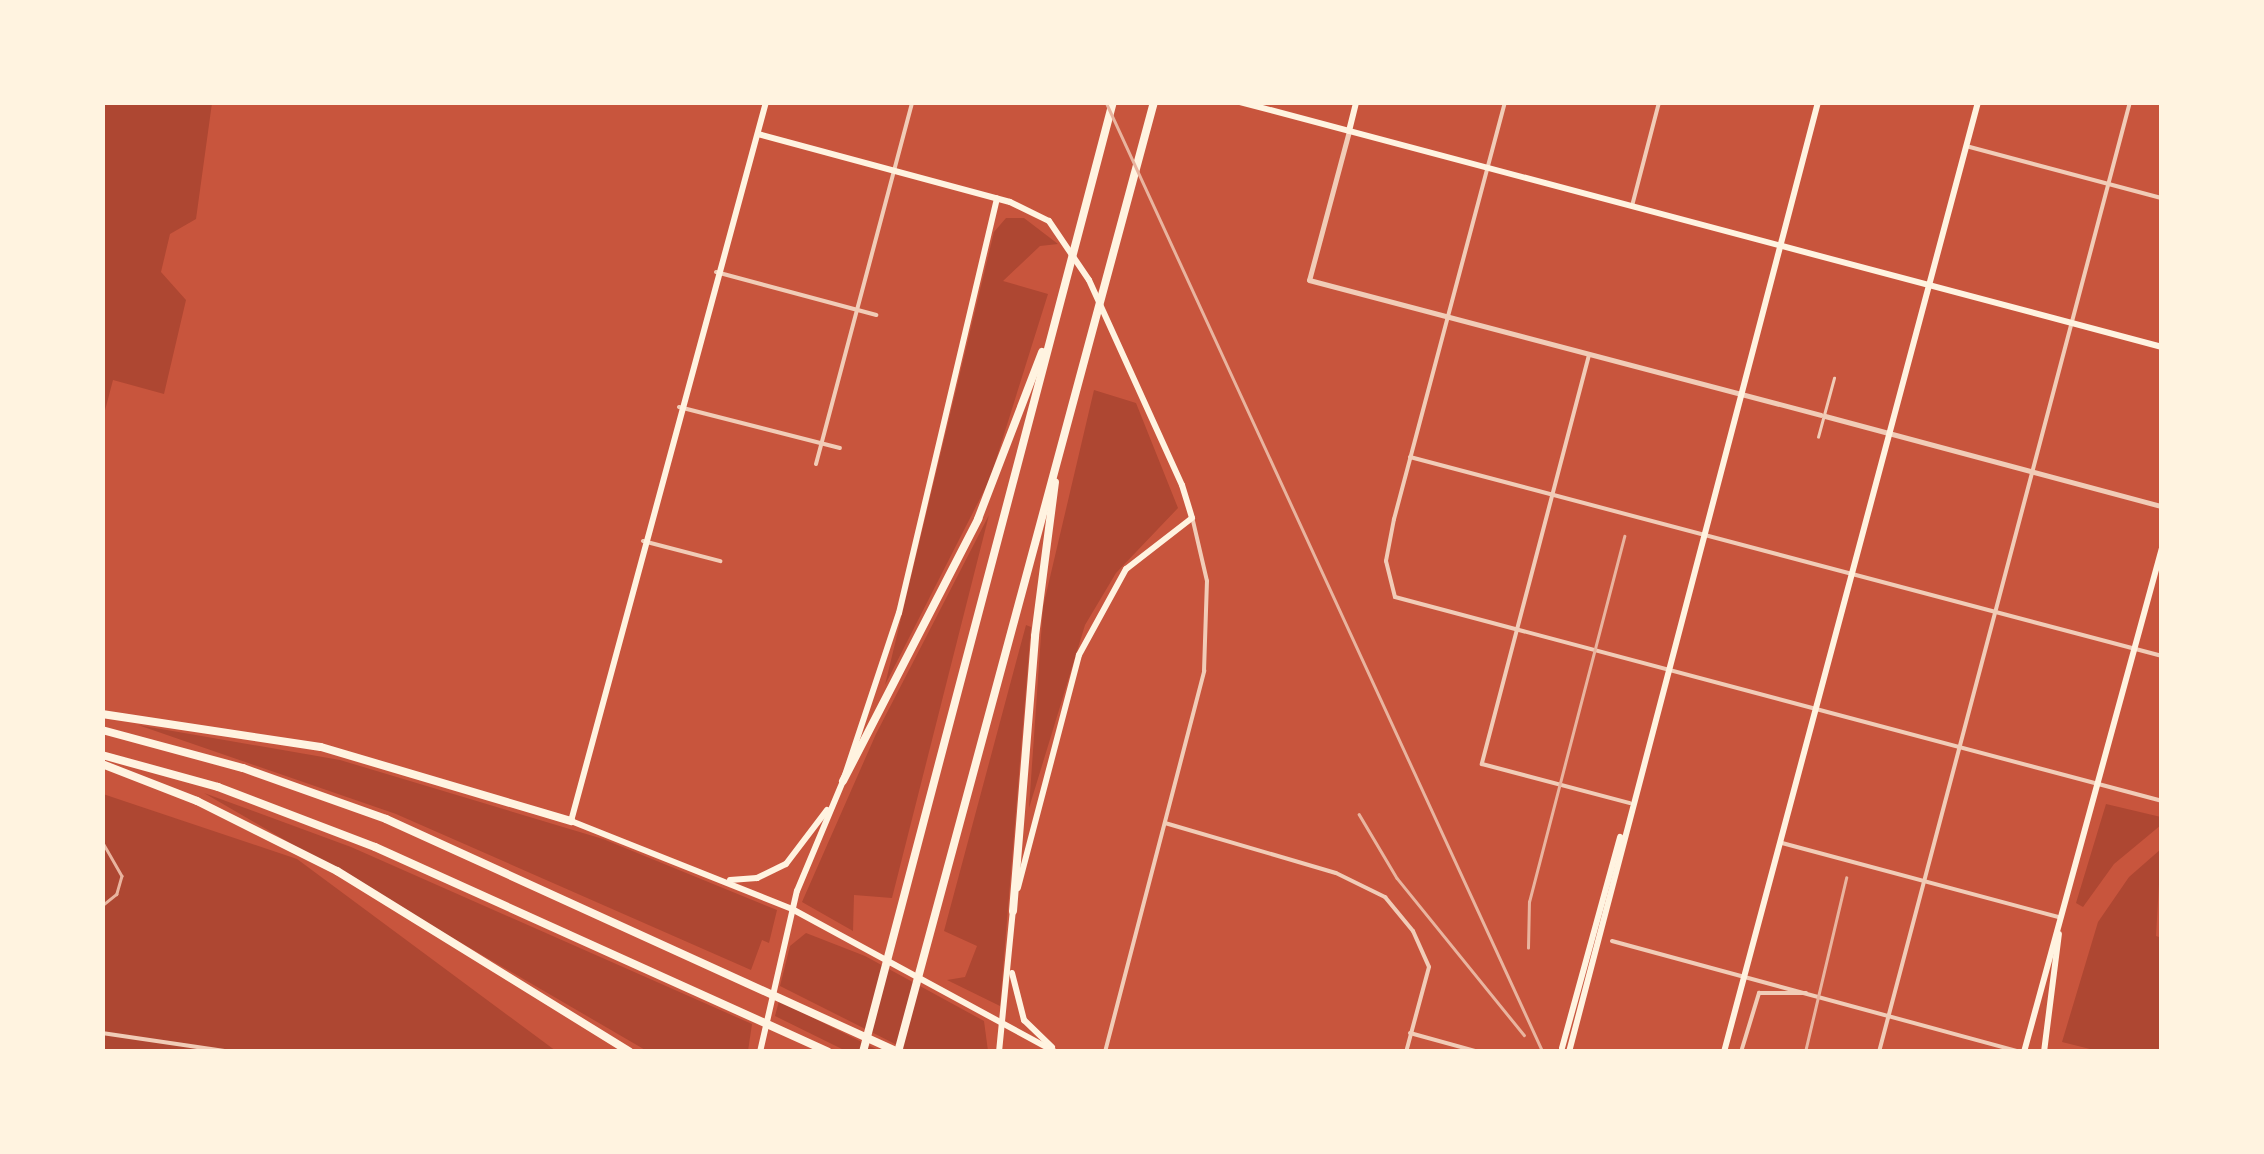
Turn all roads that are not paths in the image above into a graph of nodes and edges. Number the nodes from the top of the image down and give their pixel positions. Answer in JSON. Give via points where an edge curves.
{"nodes":[{"id":1,"x":766,"y":102,"type":"edge"},
{"id":2,"x":912,"y":102,"type":"edge"},
{"id":3,"x":1113,"y":102,"type":"edge"},
{"id":4,"x":1156,"y":102,"type":"edge"},
{"id":5,"x":1240,"y":102,"type":"edge"},
{"id":6,"x":1356,"y":102,"type":"edge"},
{"id":7,"x":1505,"y":102,"type":"edge"},
{"id":8,"x":1659,"y":102,"type":"edge"},
{"id":9,"x":1978,"y":102,"type":"edge"},
{"id":10,"x":2130,"y":102,"type":"edge"},
{"id":11,"x":1816,"y":103,"type":"edge"},
{"id":12,"x":1349,"y":132,"type":"junction"},
{"id":13,"x":758,"y":134,"type":"junction"},
{"id":14,"x":1966,"y":146,"type":"junction"},
{"id":15,"x":1488,"y":168,"type":"junction"},
{"id":16,"x":894,"y":170,"type":"junction"},
{"id":17,"x":2109,"y":184,"type":"junction"},
{"id":18,"x":997,"y":198,"type":"junction"},
{"id":19,"x":2162,"y":198,"type":"edge"},
{"id":20,"x":1632,"y":206,"type":"junction"},
{"id":21,"x":1780,"y":246,"type":"junction"},
{"id":22,"x":716,"y":272,"type":"junction"},
{"id":23,"x":1929,"y":285,"type":"junction"},
{"id":24,"x":856,"y":310,"type":"junction"},
{"id":25,"x":876,"y":314,"type":"dead end"},
{"id":26,"x":1448,"y":317,"type":"junction"},
{"id":27,"x":2072,"y":323,"type":"junction"},
{"id":28,"x":1052,"y":330,"type":"junction"},
{"id":29,"x":2162,"y":346,"type":"edge"},
{"id":30,"x":1590,"y":354,"type":"junction"},
{"id":31,"x":1834,"y":378,"type":"dead end"},
{"id":32,"x":1740,"y":394,"type":"junction"},
{"id":33,"x":679,"y":407,"type":"junction"},
{"id":34,"x":1890,"y":434,"type":"junction"},
{"id":35,"x":1818,"y":437,"type":"dead end"},
{"id":36,"x":1061,"y":443,"type":"junction"},
{"id":37,"x":821,"y":444,"type":"junction"},
{"id":38,"x":840,"y":448,"type":"dead end"},
{"id":39,"x":1410,"y":457,"type":"junction"},
{"id":40,"x":816,"y":464,"type":"dead end"},
{"id":41,"x":2032,"y":472,"type":"junction"},
{"id":42,"x":1553,"y":494,"type":"junction"},
{"id":43,"x":2162,"y":506,"type":"edge"},
{"id":44,"x":1192,"y":518,"type":"junction"},
{"id":45,"x":1702,"y":534,"type":"junction"},
{"id":46,"x":643,"y":541,"type":"junction"},
{"id":47,"x":2162,"y":548,"type":"edge"},
{"id":48,"x":720,"y":561,"type":"dead end"},
{"id":49,"x":1852,"y":574,"type":"junction"},
{"id":50,"x":1994,"y":612,"type":"junction"},
{"id":51,"x":1518,"y":630,"type":"junction"},
{"id":52,"x":2135,"y":649,"type":"junction"},
{"id":53,"x":2162,"y":656,"type":"edge"},
{"id":54,"x":1666,"y":669,"type":"junction"},
{"id":55,"x":1816,"y":709,"type":"junction"},
{"id":56,"x":102,"y":714,"type":"edge"},
{"id":57,"x":102,"y":730,"type":"edge"},
{"id":58,"x":1958,"y":746,"type":"junction"},
{"id":59,"x":102,"y":755,"type":"edge"},
{"id":60,"x":102,"y":764,"type":"edge"},
{"id":61,"x":843,"y":781,"type":"junction"},
{"id":62,"x":2100,"y":784,"type":"junction"},
{"id":63,"x":2162,"y":801,"type":"edge"},
{"id":64,"x":1630,"y":802,"type":"junction"},
{"id":65,"x":831,"y":805,"type":"junction"},
{"id":66,"x":572,"y":821,"type":"junction"},
{"id":67,"x":1166,"y":823,"type":"junction"},
{"id":68,"x":1782,"y":843,"type":"junction"},
{"id":69,"x":726,"y":880,"type":"junction"},
{"id":70,"x":1923,"y":880,"type":"junction"},
{"id":71,"x":792,"y":909,"type":"junction"},
{"id":72,"x":1013,"y":910,"type":"junction"},
{"id":73,"x":2061,"y":918,"type":"junction"},
{"id":74,"x":1612,"y":941,"type":"dead end"},
{"id":75,"x":1011,"y":957,"type":"junction"},
{"id":76,"x":1746,"y":977,"type":"junction"},
{"id":77,"x":1806,"y":993,"type":"junction"},
{"id":78,"x":1888,"y":1016,"type":"junction"},
{"id":79,"x":1003,"y":1023,"type":"junction"},
{"id":80,"x":102,"y":1033,"type":"edge"},
{"id":81,"x":1410,"y":1033,"type":"junction"},
{"id":82,"x":1565,"y":1050,"type":"edge"},
{"id":83,"x":230,"y":1052,"type":"edge"},
{"id":84,"x":630,"y":1052,"type":"edge"},
{"id":85,"x":760,"y":1052,"type":"edge"},
{"id":86,"x":828,"y":1052,"type":"edge"},
{"id":87,"x":862,"y":1052,"type":"edge"},
{"id":88,"x":898,"y":1052,"type":"edge"},
{"id":89,"x":998,"y":1052,"type":"edge"},
{"id":90,"x":1056,"y":1052,"type":"edge"},
{"id":91,"x":1105,"y":1052,"type":"edge"},
{"id":92,"x":1406,"y":1052,"type":"edge"},
{"id":93,"x":1479,"y":1052,"type":"edge"},
{"id":94,"x":1724,"y":1052,"type":"edge"},
{"id":95,"x":1742,"y":1052,"type":"edge"},
{"id":96,"x":1879,"y":1052,"type":"edge"},
{"id":97,"x":2022,"y":1052,"type":"edge"},
{"id":98,"x":2044,"y":1052,"type":"edge"}],
"edges":[{"from":1,"to":13,"type":"main road"},
{"from":2,"to":16,"type":"street"},
{"from":3,"to":28,"type":"highway"},
{"from":4,"to":36,"type":"highway"},
{"from":5,"to":12,"type":"main road"},
{"from":6,"to":12,"type":"main road"},
{"from":7,"to":15,"type":"street"},
{"from":8,"to":20,"type":"street"},
{"from":9,"to":14,"type":"main road"},
{"from":10,"to":17,"type":"street"},
{"from":11,"to":21,"type":"main road"},
{"from":12,"to":15,"type":"main road"},
{"from":12,"to":26,"type":"street","via":[[1308,280]]},
{"from":13,"to":16,"type":"main road"},
{"from":13,"to":22,"type":"main road"},
{"from":14,"to":17,"type":"street"},
{"from":14,"to":23,"type":"main road"},
{"from":15,"to":20,"type":"main road"},
{"from":15,"to":26,"type":"street"},
{"from":16,"to":18,"type":"main road"},
{"from":16,"to":24,"type":"street"},
{"from":17,"to":19,"type":"street"},
{"from":17,"to":27,"type":"street"},
{"from":18,"to":44,"type":"main road","via":[[1037,213],[1062,234],[1095,294]]},
{"from":18,"to":61,"type":"main road","via":[[899,613]]},
{"from":20,"to":21,"type":"main road"},
{"from":21,"to":23,"type":"main road"},
{"from":21,"to":32,"type":"main road"},
{"from":22,"to":24,"type":"street"},
{"from":22,"to":33,"type":"main road"},
{"from":23,"to":27,"type":"main road"},
{"from":23,"to":34,"type":"main road"},
{"from":24,"to":25,"type":"street"},
{"from":24,"to":37,"type":"street"},
{"from":26,"to":30,"type":"street"},
{"from":26,"to":39,"type":"street"},
{"from":27,"to":29,"type":"main road"},
{"from":27,"to":41,"type":"street"},
{"from":28,"to":61,"type":"highway","via":[[978,519]]},
{"from":28,"to":87,"type":"highway"},
{"from":30,"to":32,"type":"street"},
{"from":30,"to":42,"type":"street"},
{"from":31,"to":35,"type":"street"},
{"from":32,"to":34,"type":"street"},
{"from":32,"to":45,"type":"main road"},
{"from":33,"to":37,"type":"street"},
{"from":33,"to":46,"type":"main road"},
{"from":34,"to":41,"type":"street"},
{"from":34,"to":49,"type":"main road"},
{"from":36,"to":72,"type":"highway","via":[[1034,636]]},
{"from":36,"to":88,"type":"highway"},
{"from":37,"to":38,"type":"street"},
{"from":37,"to":40,"type":"street"},
{"from":39,"to":42,"type":"street"},
{"from":39,"to":51,"type":"street","via":[[1386,561],[1395,598]]},
{"from":41,"to":43,"type":"street"},
{"from":41,"to":50,"type":"street"},
{"from":42,"to":45,"type":"street"},
{"from":42,"to":51,"type":"street"},
{"from":44,"to":67,"type":"street","via":[[1207,581],[1208,624],[1204,670]]},
{"from":44,"to":72,"type":"main road","via":[[1144,549],[1094,622]]},
{"from":45,"to":49,"type":"street"},
{"from":45,"to":54,"type":"main road"},
{"from":46,"to":48,"type":"street"},
{"from":46,"to":66,"type":"main road"},
{"from":47,"to":52,"type":"main road"},
{"from":49,"to":50,"type":"street"},
{"from":49,"to":55,"type":"main road"},
{"from":50,"to":52,"type":"street"},
{"from":50,"to":58,"type":"street"},
{"from":51,"to":54,"type":"street"},
{"from":51,"to":64,"type":"street","via":[[1482,764]]},
{"from":52,"to":53,"type":"street"},
{"from":52,"to":62,"type":"main road"},
{"from":54,"to":55,"type":"street"},
{"from":54,"to":64,"type":"main road"},
{"from":55,"to":58,"type":"street"},
{"from":55,"to":68,"type":"main road"},
{"from":56,"to":66,"type":"highway","via":[[337,750]]},
{"from":57,"to":88,"type":"highway","via":[[243,768],[386,820]]},
{"from":58,"to":62,"type":"street"},
{"from":58,"to":70,"type":"street"},
{"from":59,"to":86,"type":"highway","via":[[218,788],[375,847]]},
{"from":60,"to":84,"type":"highway","via":[[196,801],[337,871]]},
{"from":61,"to":65,"type":"main road"},
{"from":62,"to":63,"type":"street"},
{"from":62,"to":73,"type":"main road"},
{"from":64,"to":82,"type":"main road"},
{"from":65,"to":69,"type":"main road","via":[[786,864],[758,878]]},
{"from":65,"to":71,"type":"main road"},
{"from":66,"to":69,"type":"main road"},
{"from":67,"to":81,"type":"street","via":[[1363,883],[1398,911],[1429,967]]},
{"from":67,"to":91,"type":"street"},
{"from":68,"to":70,"type":"street"},
{"from":68,"to":76,"type":"main road"},
{"from":69,"to":71,"type":"main road"},
{"from":70,"to":73,"type":"street"},
{"from":70,"to":78,"type":"street"},
{"from":71,"to":79,"type":"main road"},
{"from":71,"to":85,"type":"main road"},
{"from":72,"to":75,"type":"main road"},
{"from":73,"to":97,"type":"main road"},
{"from":73,"to":98,"type":"main road"},
{"from":74,"to":76,"type":"street"},
{"from":75,"to":79,"type":"main road"},
{"from":75,"to":90,"type":"main road","via":[[1024,1020]]},
{"from":76,"to":77,"type":"street"},
{"from":76,"to":94,"type":"main road"},
{"from":77,"to":78,"type":"street"},
{"from":77,"to":95,"type":"street","via":[[1759,993]]},
{"from":78,"to":96,"type":"street"},
{"from":78,"to":97,"type":"street"},
{"from":79,"to":89,"type":"main road"},
{"from":79,"to":90,"type":"main road"},
{"from":80,"to":83,"type":"street"},
{"from":81,"to":92,"type":"street"},
{"from":81,"to":93,"type":"street"}]}
